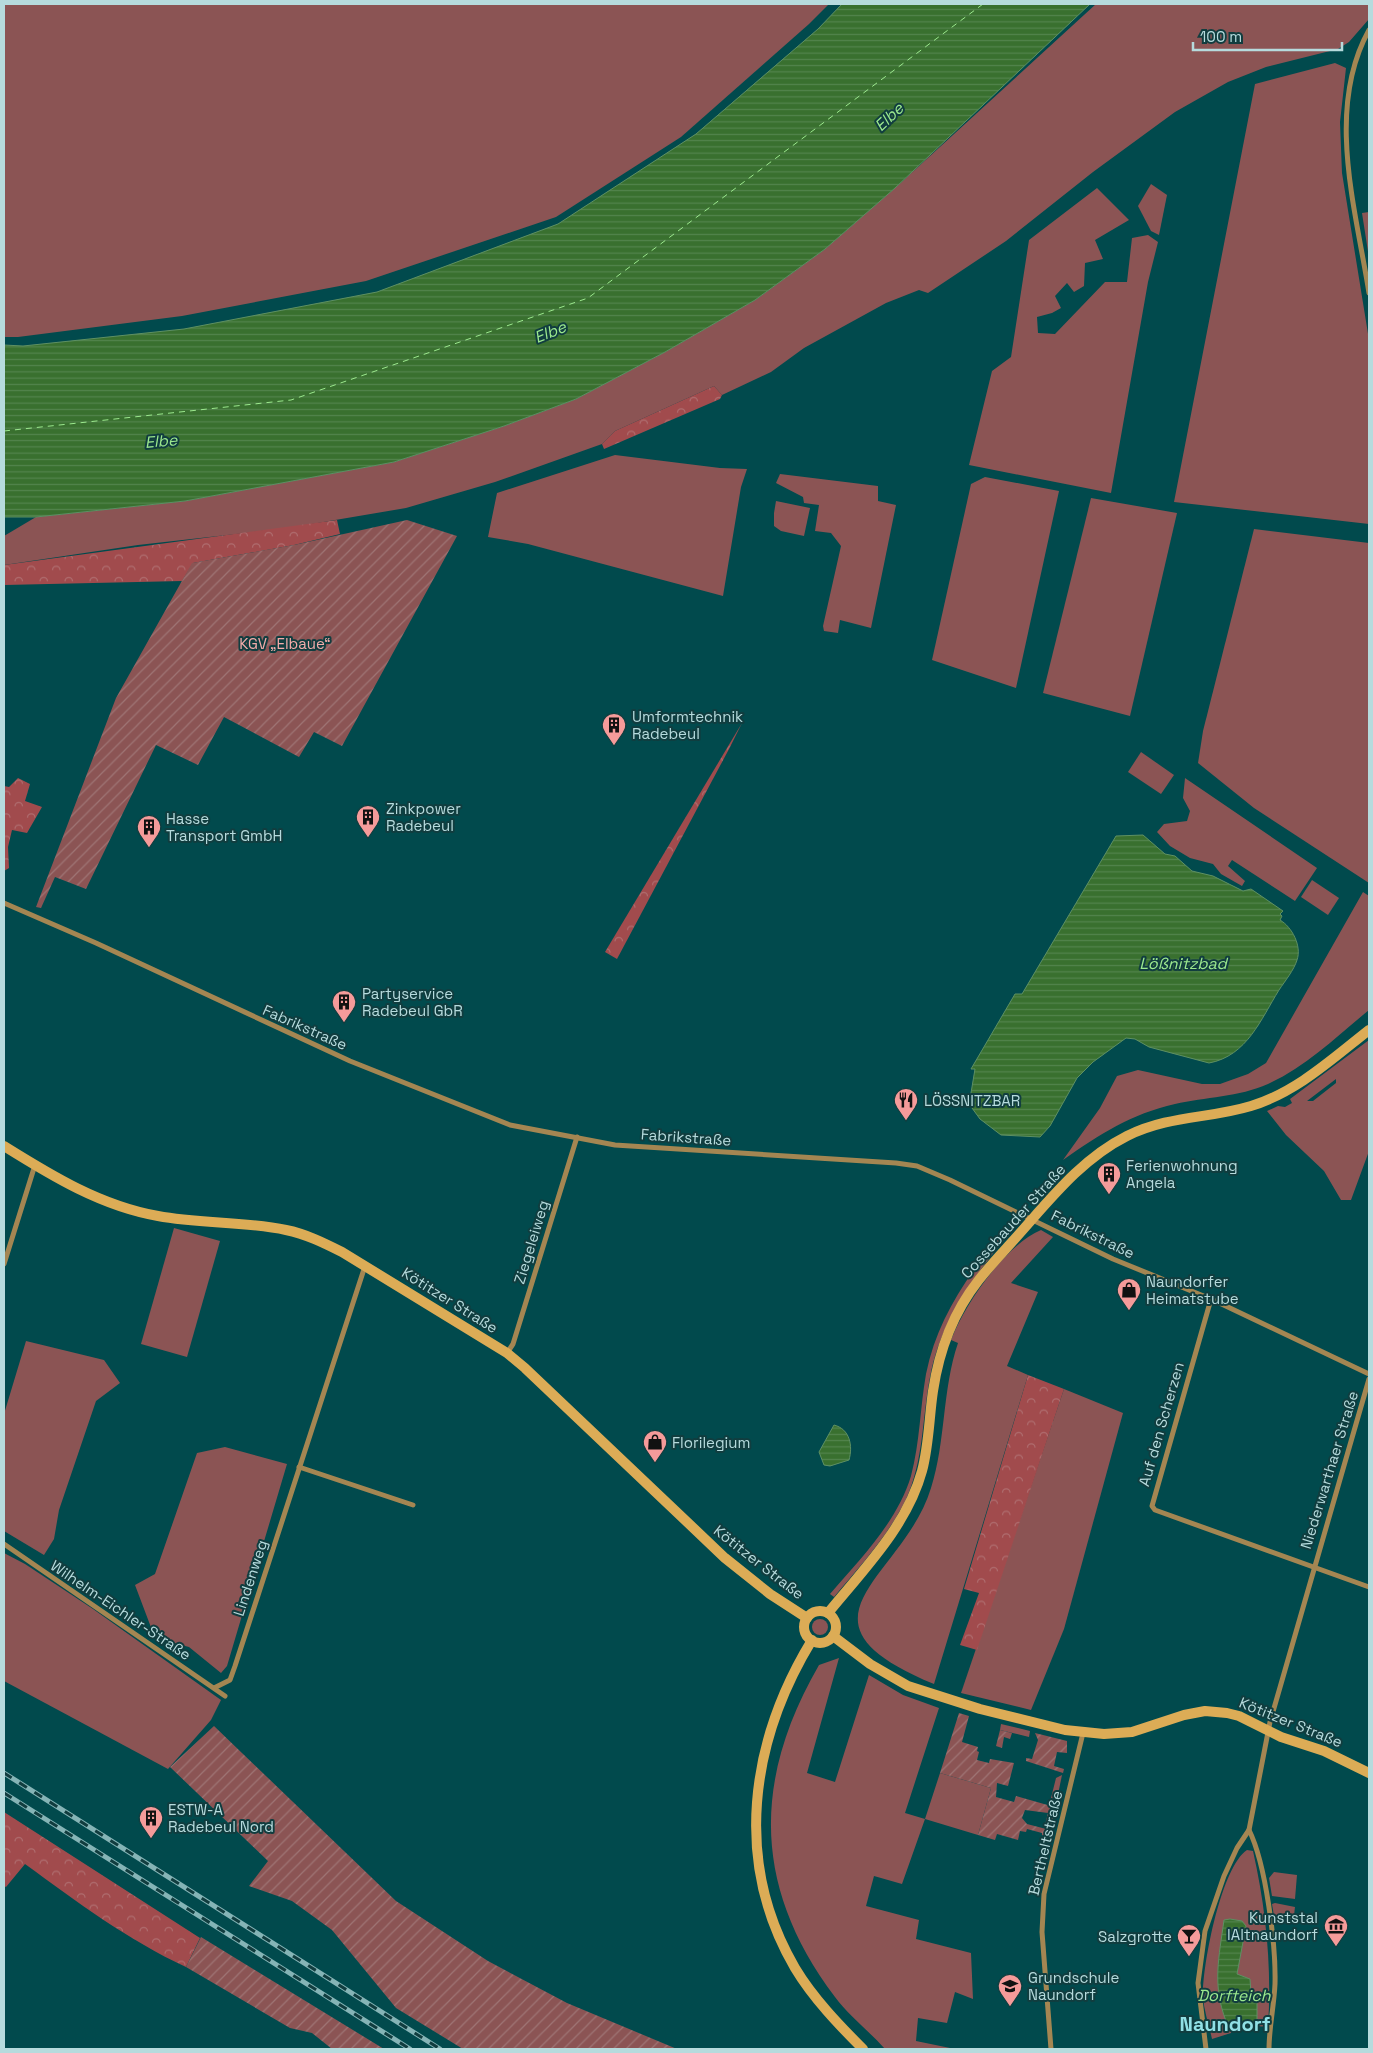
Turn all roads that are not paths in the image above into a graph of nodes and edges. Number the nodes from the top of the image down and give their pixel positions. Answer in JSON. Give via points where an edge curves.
{"nodes":[{"id":1,"x":1369,"y":30,"type":"edge"},
{"id":2,"x":1369,"y":293,"type":"edge"},
{"id":3,"x":4,"y":904,"type":"edge"},
{"id":4,"x":1369,"y":1030,"type":"edge"},
{"id":5,"x":577,"y":1138,"type":"junction"},
{"id":6,"x":4,"y":1146,"type":"edge"},
{"id":7,"x":35,"y":1165,"type":"junction"},
{"id":8,"x":1033,"y":1218,"type":"junction"},
{"id":9,"x":4,"y":1264,"type":"edge"},
{"id":10,"x":365,"y":1266,"type":"junction"},
{"id":11,"x":1211,"y":1299,"type":"junction"},
{"id":12,"x":507,"y":1353,"type":"junction"},
{"id":13,"x":1369,"y":1374,"type":"edge"},
{"id":14,"x":1369,"y":1379,"type":"edge"},
{"id":15,"x":299,"y":1467,"type":"junction"},
{"id":16,"x":413,"y":1504,"type":"dead end"},
{"id":17,"x":4,"y":1544,"type":"edge"},
{"id":18,"x":1314,"y":1567,"type":"junction"},
{"id":19,"x":1369,"y":1587,"type":"edge"},
{"id":20,"x":828,"y":1613,"type":"junction"},
{"id":21,"x":806,"y":1618,"type":"junction"},
{"id":22,"x":833,"y":1636,"type":"junction"},
{"id":23,"x":812,"y":1640,"type":"junction"},
{"id":24,"x":214,"y":1688,"type":"junction"},
{"id":25,"x":225,"y":1696,"type":"dead end"},
{"id":26,"x":1268,"y":1730,"type":"junction"},
{"id":27,"x":1084,"y":1733,"type":"junction"},
{"id":28,"x":1369,"y":1773,"type":"edge"},
{"id":29,"x":1250,"y":1830,"type":"junction"},
{"id":30,"x":863,"y":2049,"type":"edge"},
{"id":31,"x":1052,"y":2049,"type":"edge"},
{"id":32,"x":1206,"y":2049,"type":"edge"},
{"id":33,"x":1269,"y":2049,"type":"edge"}],
"edges":[{"from":1,"to":2,"type":"street","via":[[1357,51],[1347,124],[1348,166]]},
{"from":3,"to":5,"type":"street","name":"Fabrikstraße","via":[[350,1061],[510,1125]]},
{"from":4,"to":8,"type":"street","name":"Cossebauder Straße","via":[[1308,1078],[1253,1106],[1166,1121],[1112,1144],[1072,1175]]},
{"from":5,"to":8,"type":"street","name":"Fabrikstraße","via":[[615,1145],[902,1163],[917,1166]]},
{"from":5,"to":12,"type":"street","name":"Ziegeleiweg","via":[[513,1344]]},
{"from":6,"to":7,"type":"street","name":"Kötitzer Straße"},
{"from":7,"to":9,"type":"street"},
{"from":7,"to":10,"type":"street","name":"Kötitzer Straße","via":[[82,1191],[138,1211],[286,1230],[316,1240]]},
{"from":8,"to":11,"type":"street","name":"Fabrikstraße","via":[[1113,1259]]},
{"from":8,"to":20,"type":"street","name":"Cossebauder Straße","via":[[977,1281],[954,1319],[939,1359],[927,1446],[914,1494],[876,1555]]},
{"from":10,"to":12,"type":"street","name":"Kötitzer Straße"},
{"from":10,"to":15,"type":"street","name":"Lindenweg"},
{"from":11,"to":13,"type":"street","name":"Fabrikstraße"},
{"from":11,"to":18,"type":"street","name":"Auf den Scherzen","via":[[1152,1506],[1155,1510]]},
{"from":12,"to":21,"type":"street","name":"Kötitzer Straße","via":[[724,1558]]},
{"from":14,"to":18,"type":"street","name":"Niederwarthaer Straße"},
{"from":15,"to":16,"type":"street"},
{"from":15,"to":24,"type":"street","name":"Lindenweg","via":[[230,1680]]},
{"from":17,"to":24,"type":"street","name":"Wilhelm-Eichler-Straße"},
{"from":18,"to":19,"type":"street","name":"Niederwarthaer Straße"},
{"from":18,"to":26,"type":"street","name":"Niederwarthaer Straße"},
{"from":20,"to":21,"type":"street","name":"Kötitzer Straße","via":[[814,1612]]},
{"from":20,"to":22,"type":"street","via":[[835,1622]]},
{"from":21,"to":23,"type":"street","name":"Kötitzer Straße","via":[[805,1631]]},
{"from":22,"to":23,"type":"street","via":[[822,1642]]},
{"from":22,"to":27,"type":"street","name":"Kötitzer Straße","via":[[870,1664],[923,1692]]},
{"from":23,"to":30,"type":"street","via":[[787,1686],[763,1758],[755,1811],[757,1856],[765,1899],[778,1935],[796,1968],[811,1991]]},
{"from":24,"to":25,"type":"street","name":"Wilhelm-Eichler-Straße"},
{"from":26,"to":27,"type":"street","name":"Kötitzer Straße","via":[[1239,1716],[1205,1711],[1132,1732]]},
{"from":26,"to":28,"type":"street","name":"Kötitzer Straße","via":[[1324,1751]]},
{"from":26,"to":29,"type":"street","name":"Niederwarthaer Straße"},
{"from":27,"to":31,"type":"street","name":"Bertheltstraße","via":[[1044,1894],[1042,1932]]},
{"from":29,"to":32,"type":"street","via":[[1224,1876],[1205,1931],[1198,1983]]},
{"from":29,"to":33,"type":"street","via":[[1260,1860],[1273,1948],[1275,1984]]}]}
